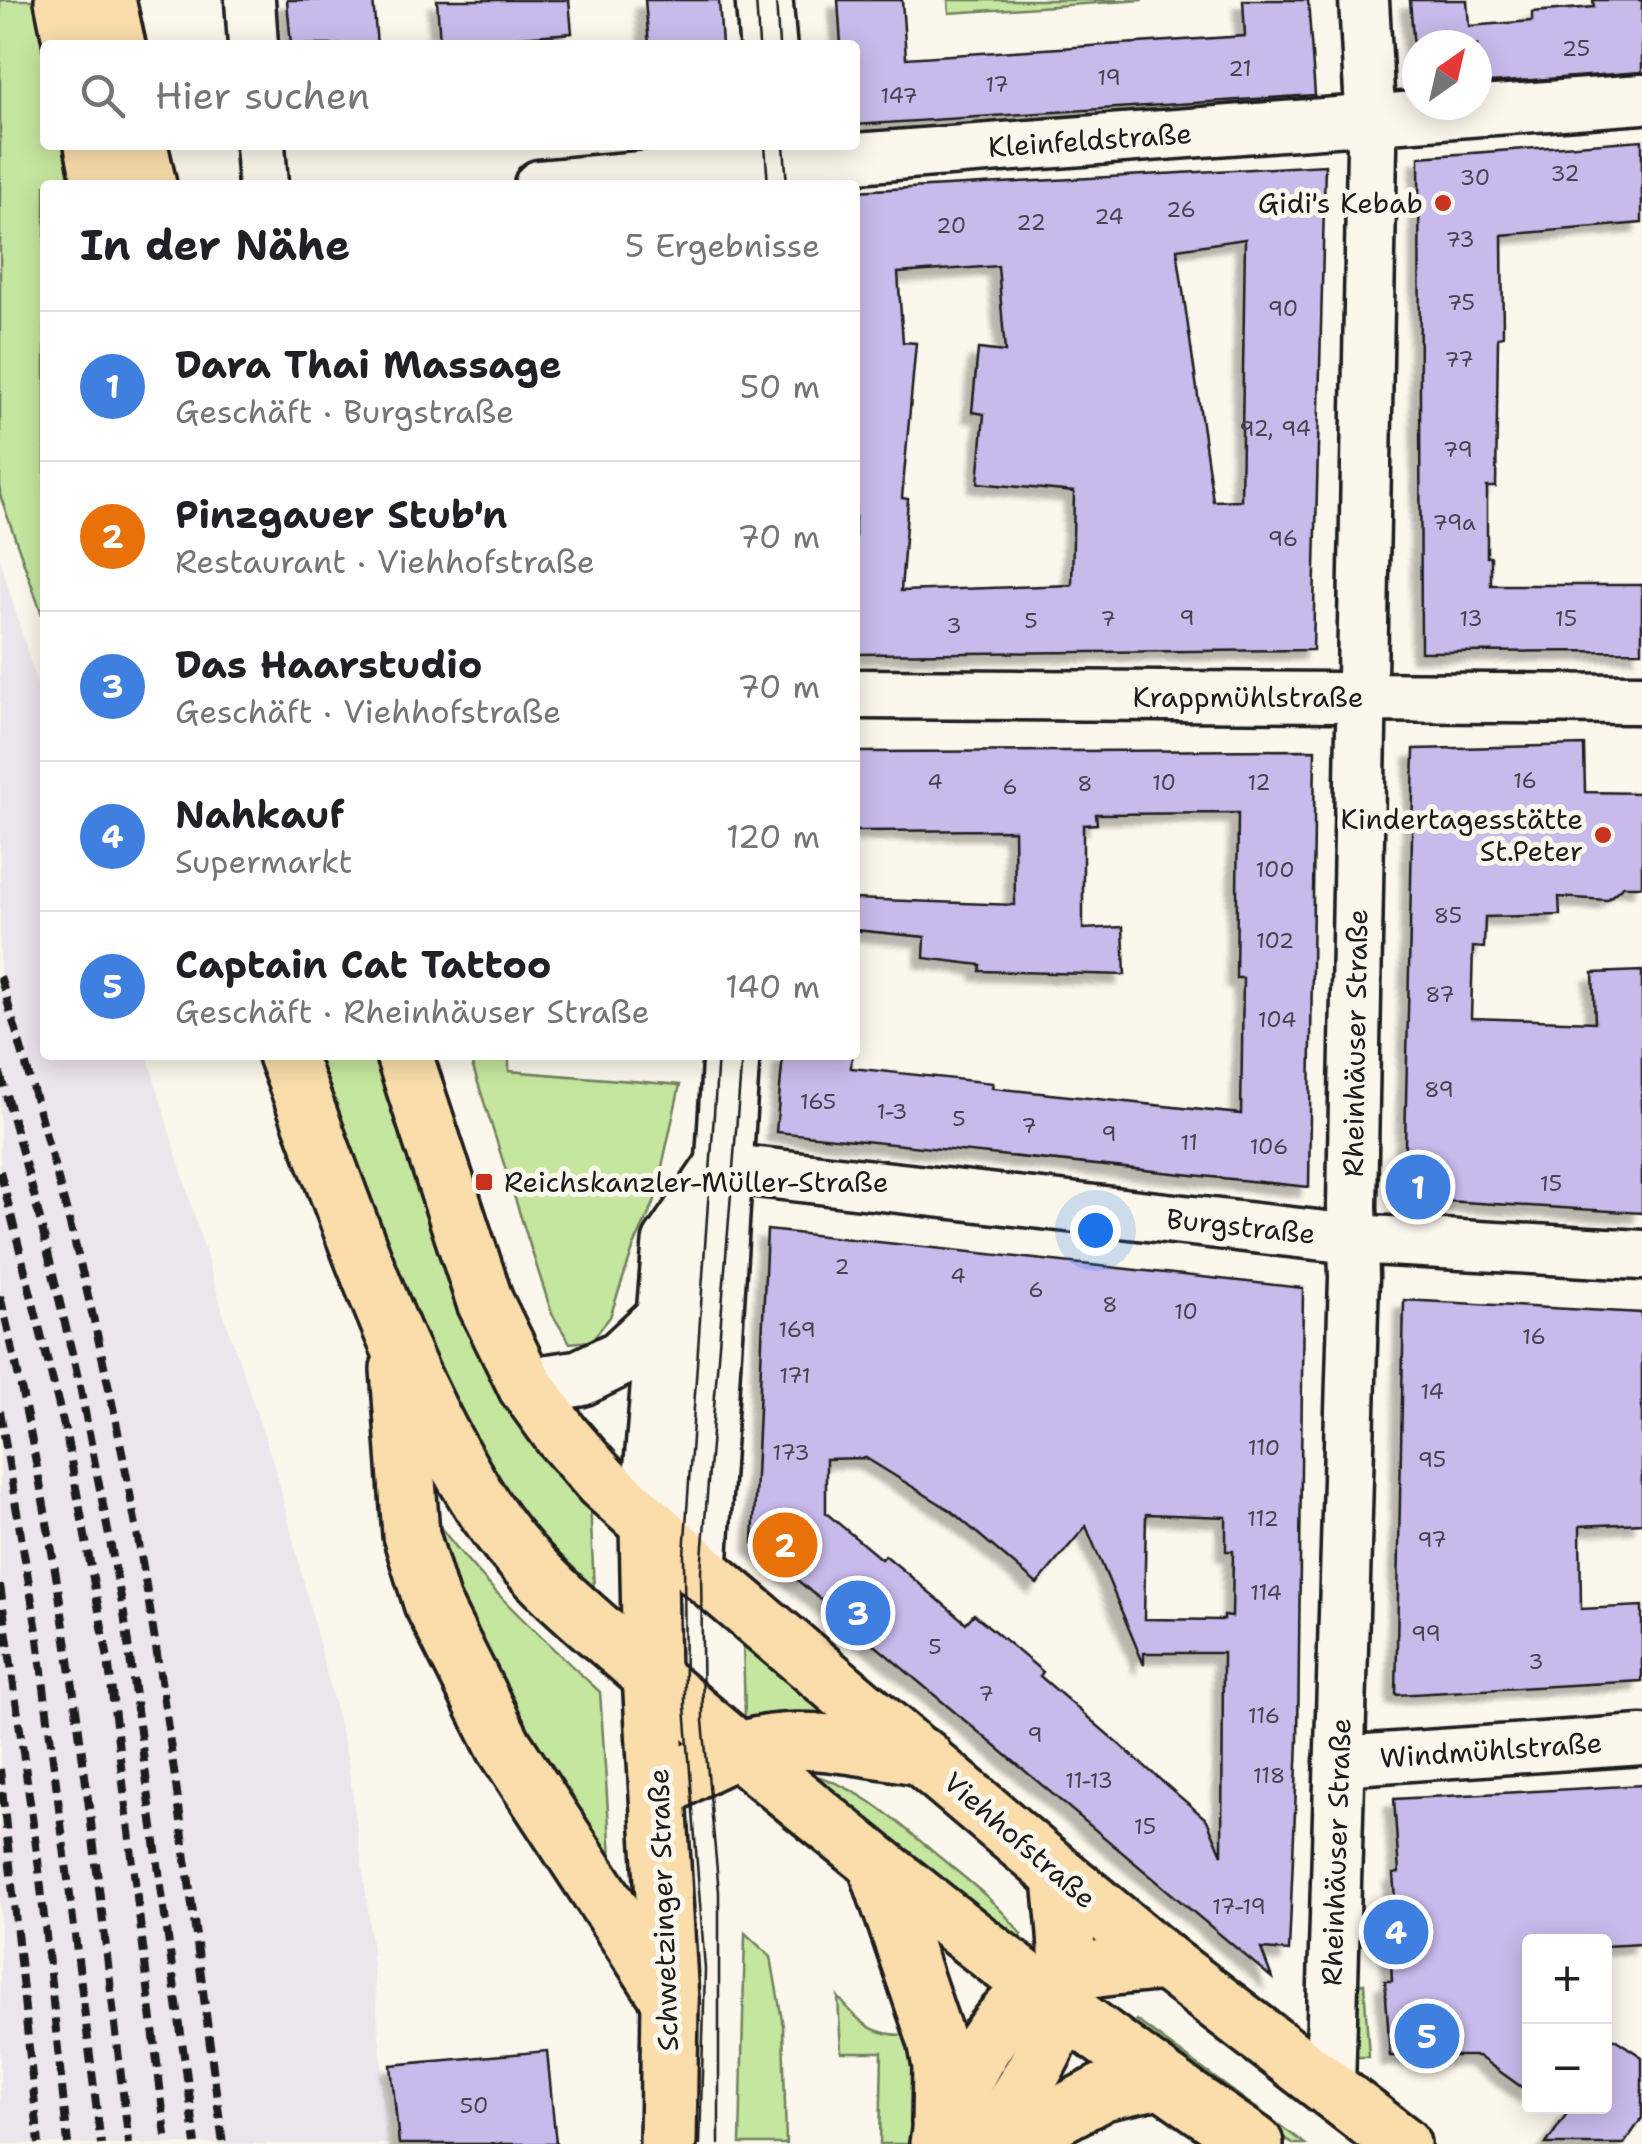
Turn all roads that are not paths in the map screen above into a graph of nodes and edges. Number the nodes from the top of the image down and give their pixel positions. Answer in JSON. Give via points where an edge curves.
{"nodes":[{"id":1,"x":63,"y":0,"type":"edge"},
{"id":2,"x":107,"y":0,"type":"edge"},
{"id":3,"x":250,"y":0,"type":"edge"},
{"id":4,"x":764,"y":0,"type":"edge"},
{"id":5,"x":1364,"y":0,"type":"edge"},
{"id":6,"x":71,"y":40,"type":"edge"},
{"id":7,"x":116,"y":40,"type":"edge"},
{"id":8,"x":254,"y":40,"type":"edge"},
{"id":9,"x":768,"y":40,"type":"edge"},
{"id":10,"x":1642,"y":99,"type":"edge"},
{"id":11,"x":1373,"y":119,"type":"junction"},
{"id":12,"x":100,"y":150,"type":"edge"},
{"id":13,"x":260,"y":150,"type":"edge"},
{"id":14,"x":776,"y":165,"type":"edge"},
{"id":15,"x":141,"y":175,"type":"edge"},
{"id":16,"x":262,"y":180,"type":"edge"},
{"id":17,"x":598,"y":180,"type":"edge"},
{"id":18,"x":860,"y":694,"type":"edge"},
{"id":19,"x":1362,"y":698,"type":"junction"},
{"id":20,"x":1642,"y":698,"type":"edge"},
{"id":21,"x":288,"y":1060,"type":"edge"},
{"id":22,"x":406,"y":1060,"type":"edge"},
{"id":23,"x":730,"y":1060,"type":"edge"},
{"id":24,"x":722,"y":1168,"type":"junction"},
{"id":25,"x":1352,"y":1239,"type":"junction"},
{"id":26,"x":1642,"y":1255,"type":"edge"},
{"id":27,"x":664,"y":1318,"type":"junction"},
{"id":28,"x":398,"y":1342,"type":"junction"},
{"id":29,"x":526,"y":1386,"type":"junction"},
{"id":30,"x":648,"y":1524,"type":"junction"},
{"id":31,"x":699,"y":1568,"type":"junction"},
{"id":32,"x":651,"y":1676,"type":"junction"},
{"id":33,"x":1642,"y":1740,"type":"edge"},
{"id":34,"x":737,"y":1749,"type":"junction"},
{"id":35,"x":924,"y":1756,"type":"junction"},
{"id":36,"x":1339,"y":1760,"type":"junction"},
{"id":37,"x":659,"y":1793,"type":"junction"},
{"id":38,"x":877,"y":1867,"type":"junction"},
{"id":39,"x":1061,"y":1876,"type":"junction"},
{"id":40,"x":1165,"y":1962,"type":"junction"},
{"id":41,"x":1054,"y":1991,"type":"junction"},
{"id":42,"x":670,"y":2000,"type":"junction"},
{"id":43,"x":1159,"y":2080,"type":"junction"},
{"id":44,"x":1330,"y":2085,"type":"junction"},
{"id":45,"x":955,"y":2140,"type":"edge"},
{"id":46,"x":668,"y":2144,"type":"edge"},
{"id":47,"x":1006,"y":2144,"type":"edge"},
{"id":48,"x":1255,"y":2144,"type":"edge"},
{"id":49,"x":1402,"y":2144,"type":"edge"}],
"edges":[{"from":1,"to":6,"type":"main road"},
{"from":2,"to":7,"type":"main road"},
{"from":3,"to":8,"type":"street"},
{"from":4,"to":9,"type":"street"},
{"from":5,"to":11,"type":"street","name":"Rheinhäuser Straße"},
{"from":10,"to":11,"type":"street","name":"Kleinfeldstraße"},
{"from":11,"to":14,"type":"street","name":"Kleinfeldstraße"},
{"from":11,"to":19,"type":"street","name":"Rheinhäuser Straße"},
{"from":12,"to":15,"type":"main road"},
{"from":13,"to":16,"type":"street"},
{"from":14,"to":17,"type":"street","name":"Kleinfeldstraße"},
{"from":18,"to":19,"type":"street","name":"Krappmühlstraße"},
{"from":19,"to":20,"type":"street","name":"Krappmühlstraße"},
{"from":19,"to":25,"type":"street","name":"Rheinhäuser Straße"},
{"from":21,"to":28,"type":"main road"},
{"from":22,"to":29,"type":"main road","via":[[485,1302]]},
{"from":23,"to":24,"type":"street"},
{"from":24,"to":25,"type":"street","name":"Burgstraße"},
{"from":24,"to":27,"type":"street","via":[[671,1243]]},
{"from":24,"to":31,"type":"street"},
{"from":25,"to":26,"type":"street","name":"Burgstraße"},
{"from":25,"to":36,"type":"street","name":"Rheinhäuser Straße"},
{"from":27,"to":29,"type":"street","via":[[621,1358],[580,1378]]},
{"from":27,"to":30,"type":"street"},
{"from":28,"to":32,"type":"main road","via":[[457,1464],[517,1553]]},
{"from":28,"to":42,"type":"main road","via":[[411,1535],[432,1603],[504,1746]]},
{"from":29,"to":30,"type":"main road","via":[[602,1482]]},
{"from":30,"to":31,"type":"main road","name":"Viehhofstraße"},
{"from":30,"to":32,"type":"main road","name":"Schwetzinger Straße"},
{"from":31,"to":35,"type":"main road","name":"Viehhofstraße"},
{"from":32,"to":34,"type":"main road"},
{"from":32,"to":37,"type":"main road","name":"Schwetzinger Straße"},
{"from":33,"to":36,"type":"street","name":"Windmühlstraße"},
{"from":34,"to":35,"type":"main road","via":[[799,1739]]},
{"from":34,"to":37,"type":"main road"},
{"from":34,"to":38,"type":"main road"},
{"from":35,"to":39,"type":"main road","name":"Viehhofstraße"},
{"from":36,"to":44,"type":"street","name":"Rheinhäuser Straße"},
{"from":37,"to":42,"type":"main road","name":"Schwetzinger Straße"},
{"from":38,"to":41,"type":"main road"},
{"from":38,"to":45,"type":"main road","via":[[936,2040]]},
{"from":39,"to":40,"type":"main road","name":"Viehhofstraße"},
{"from":39,"to":41,"type":"main road"},
{"from":40,"to":41,"type":"main road"},
{"from":40,"to":44,"type":"main road","name":"Viehhofstraße"},
{"from":41,"to":43,"type":"main road"},
{"from":41,"to":45,"type":"main road","via":[[997,2024]]},
{"from":42,"to":46,"type":"main road","name":"Schwetzinger Straße"},
{"from":43,"to":47,"type":"main road","via":[[1102,2092]]},
{"from":43,"to":48,"type":"main road"},
{"from":44,"to":49,"type":"main road","name":"Viehhofstraße"}]}
